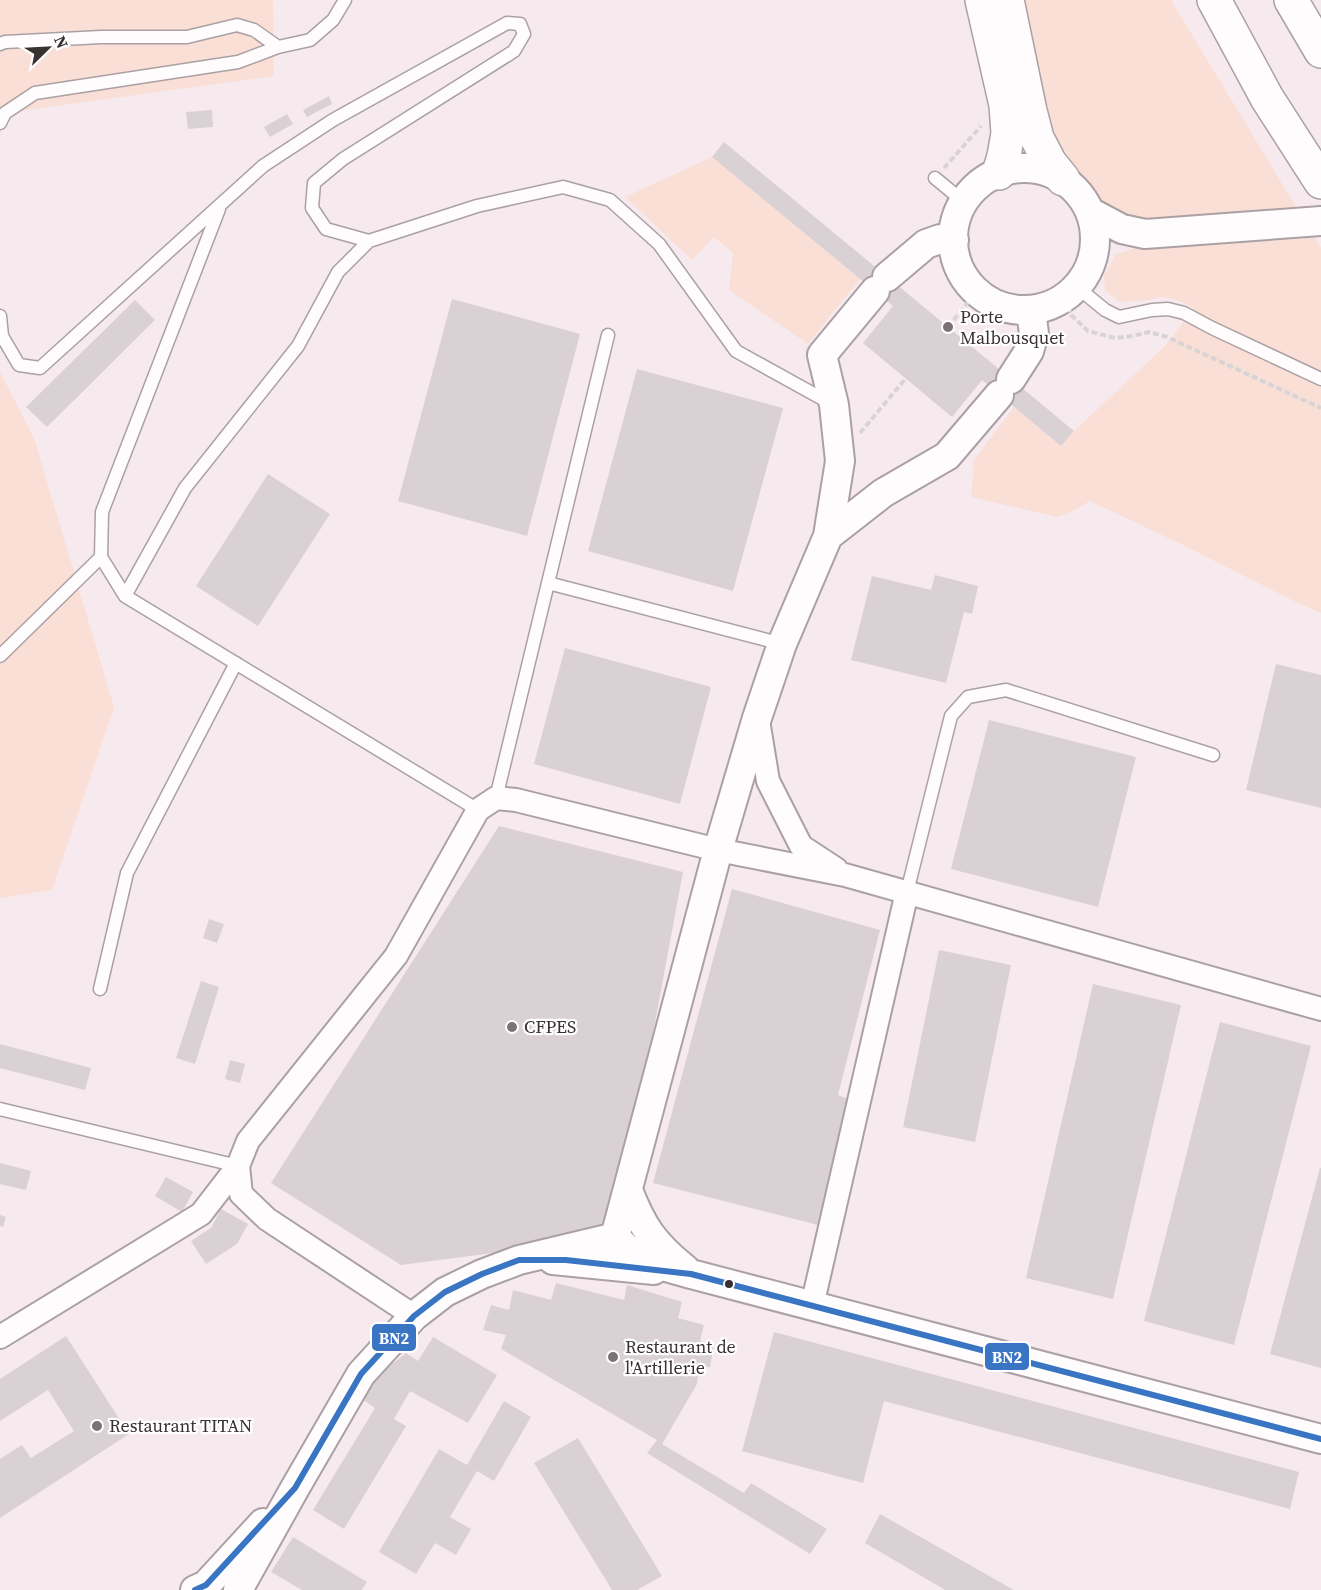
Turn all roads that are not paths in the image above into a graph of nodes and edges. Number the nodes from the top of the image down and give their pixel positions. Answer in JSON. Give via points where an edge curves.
{"nodes":[{"id":1,"x":345,"y":0,"type":"edge"},
{"id":2,"x":982,"y":0,"type":"edge"},
{"id":3,"x":1006,"y":0,"type":"edge"},
{"id":4,"x":1195,"y":0,"type":"edge"},
{"id":5,"x":1214,"y":0,"type":"edge"},
{"id":6,"x":1291,"y":0,"type":"edge"},
{"id":7,"x":1311,"y":0,"type":"edge"},
{"id":8,"x":1321,"y":21,"type":"edge"},
{"id":9,"x":0,"y":44,"type":"edge"},
{"id":10,"x":278,"y":47,"type":"junction"},
{"id":11,"x":1321,"y":51,"type":"edge"},
{"id":12,"x":1267,"y":98,"type":"junction"},
{"id":13,"x":0,"y":123,"type":"edge"},
{"id":14,"x":999,"y":173,"type":"junction"},
{"id":15,"x":935,"y":178,"type":"road end"},
{"id":16,"x":1063,"y":179,"type":"junction"},
{"id":17,"x":1321,"y":182,"type":"edge"},
{"id":18,"x":964,"y":202,"type":"junction"},
{"id":19,"x":220,"y":206,"type":"junction"},
{"id":20,"x":1090,"y":212,"type":"junction"},
{"id":21,"x":1321,"y":221,"type":"edge"},
{"id":22,"x":1145,"y":234,"type":"junction"},
{"id":23,"x":954,"y":240,"type":"junction"},
{"id":24,"x":369,"y":241,"type":"junction"},
{"id":25,"x":1091,"y":262,"type":"junction"},
{"id":26,"x":1071,"y":292,"type":"junction"},
{"id":27,"x":1031,"y":310,"type":"junction"},
{"id":28,"x":0,"y":316,"type":"edge"},
{"id":29,"x":608,"y":335,"type":"dead end"},
{"id":30,"x":1321,"y":379,"type":"edge"},
{"id":31,"x":834,"y":405,"type":"junction"},
{"id":32,"x":828,"y":536,"type":"junction"},
{"id":33,"x":101,"y":557,"type":"junction"},
{"id":34,"x":548,"y":583,"type":"junction"},
{"id":35,"x":125,"y":596,"type":"junction"},
{"id":36,"x":782,"y":644,"type":"junction"},
{"id":37,"x":0,"y":656,"type":"edge"},
{"id":38,"x":236,"y":663,"type":"junction"},
{"id":39,"x":757,"y":718,"type":"junction"},
{"id":40,"x":1213,"y":755,"type":"dead end"},
{"id":41,"x":487,"y":804,"type":"junction"},
{"id":42,"x":718,"y":850,"type":"junction"},
{"id":43,"x":845,"y":875,"type":"junction"},
{"id":44,"x":906,"y":892,"type":"junction"},
{"id":45,"x":100,"y":989,"type":"dead end"},
{"id":46,"x":1321,"y":1009,"type":"edge"},
{"id":47,"x":0,"y":1109,"type":"edge"},
{"id":48,"x":238,"y":1166,"type":"junction"},
{"id":49,"x":628,"y":1190,"type":"junction"},
{"id":50,"x":615,"y":1237,"type":"junction"},
{"id":51,"x":519,"y":1260,"type":"junction"},
{"id":52,"x":692,"y":1274,"type":"junction"},
{"id":53,"x":812,"y":1306,"type":"junction"},
{"id":54,"x":414,"y":1316,"type":"junction"},
{"id":55,"x":0,"y":1337,"type":"edge"},
{"id":56,"x":1321,"y":1440,"type":"edge"},
{"id":57,"x":295,"y":1488,"type":"junction"},
{"id":58,"x":195,"y":1590,"type":"edge"},
{"id":59,"x":238,"y":1590,"type":"edge"}],
"edges":[{"from":1,"to":10,"type":"lane","via":[[333,20],[310,40]]},
{"from":2,"to":14,"type":"highway","via":[[1006,105],[1008,133]]},
{"from":3,"to":16,"type":"highway","via":[[1037,138]]},
{"from":4,"to":12,"type":"highway"},
{"from":5,"to":12,"type":"highway"},
{"from":6,"to":11,"type":"highway"},
{"from":7,"to":8,"type":"highway"},
{"from":9,"to":10,"type":"lane","via":[[102,37],[187,37],[237,25],[255,30]]},
{"from":10,"to":13,"type":"lane","via":[[238,62],[35,93],[5,113]]},
{"from":12,"to":17,"type":"highway"},
{"from":14,"to":16,"type":"street","via":[[1032,168]]},
{"from":14,"to":18,"type":"street","via":[[985,180]]},
{"from":15,"to":18,"type":"lane"},
{"from":16,"to":20,"type":"street"},
{"from":18,"to":23,"type":"street","via":[[956,220]]},
{"from":19,"to":24,"type":"lane","via":[[263,166],[333,120],[507,23],[520,24],[524,34],[514,51],[343,159],[314,183],[312,208],[326,229]]},
{"from":19,"to":28,"type":"lane","via":[[40,368],[19,365],[2,336]]},
{"from":19,"to":33,"type":"lane","via":[[102,512]]},
{"from":20,"to":22,"type":"street","via":[[1122,230]]},
{"from":20,"to":25,"type":"street","via":[[1095,229]]},
{"from":21,"to":22,"type":"street"},
{"from":22,"to":25,"type":"street"},
{"from":23,"to":27,"type":"street","via":[[964,277],[977,291],[1011,309]]},
{"from":23,"to":31,"type":"street","via":[[926,244],[881,284],[822,355]]},
{"from":24,"to":31,"type":"lane","via":[[477,206],[563,187],[610,200],[659,244],[736,351]]},
{"from":24,"to":35,"type":"lane","via":[[338,272],[298,346],[185,488]]},
{"from":25,"to":26,"type":"street"},
{"from":26,"to":27,"type":"street","via":[[1049,306]]},
{"from":26,"to":30,"type":"lane","via":[[1119,317],[1168,309],[1184,313]]},
{"from":27,"to":32,"type":"street","via":[[1034,334],[1029,351],[1005,387],[947,456],[883,493]]},
{"from":29,"to":34,"type":"lane"},
{"from":31,"to":32,"type":"street","via":[[840,461]]},
{"from":32,"to":36,"type":"street"},
{"from":33,"to":35,"type":"lane"},
{"from":33,"to":37,"type":"lane"},
{"from":34,"to":36,"type":"lane"},
{"from":34,"to":41,"type":"lane"},
{"from":35,"to":38,"type":"lane"},
{"from":36,"to":39,"type":"street"},
{"from":38,"to":41,"type":"lane"},
{"from":38,"to":45,"type":"lane","via":[[127,873]]},
{"from":39,"to":42,"type":"street"},
{"from":39,"to":43,"type":"street","via":[[768,781],[801,846]]},
{"from":40,"to":44,"type":"lane","via":[[1006,690],[968,697],[951,716]]},
{"from":41,"to":42,"type":"street","via":[[516,800]]},
{"from":41,"to":48,"type":"street","via":[[396,956],[248,1141]]},
{"from":42,"to":43,"type":"street"},
{"from":42,"to":49,"type":"street"},
{"from":43,"to":44,"type":"street"},
{"from":44,"to":46,"type":"street"},
{"from":44,"to":53,"type":"street"},
{"from":47,"to":48,"type":"lane"},
{"from":48,"to":54,"type":"street","via":[[242,1194],[267,1219]]},
{"from":48,"to":55,"type":"street","via":[[201,1214]]},
{"from":49,"to":50,"type":"street"},
{"from":49,"to":52,"type":"street","via":[[647,1231]]},
{"from":50,"to":51,"type":"street"},
{"from":50,"to":52,"type":"street","via":[[642,1260]]},
{"from":51,"to":52,"type":"street","via":[[566,1260]]},
{"from":51,"to":54,"type":"street","via":[[445,1292]]},
{"from":52,"to":53,"type":"street"},
{"from":53,"to":56,"type":"street"},
{"from":54,"to":57,"type":"street","via":[[361,1374]]},
{"from":57,"to":58,"type":"street","via":[[206,1585]]},
{"from":57,"to":59,"type":"street"}]}
